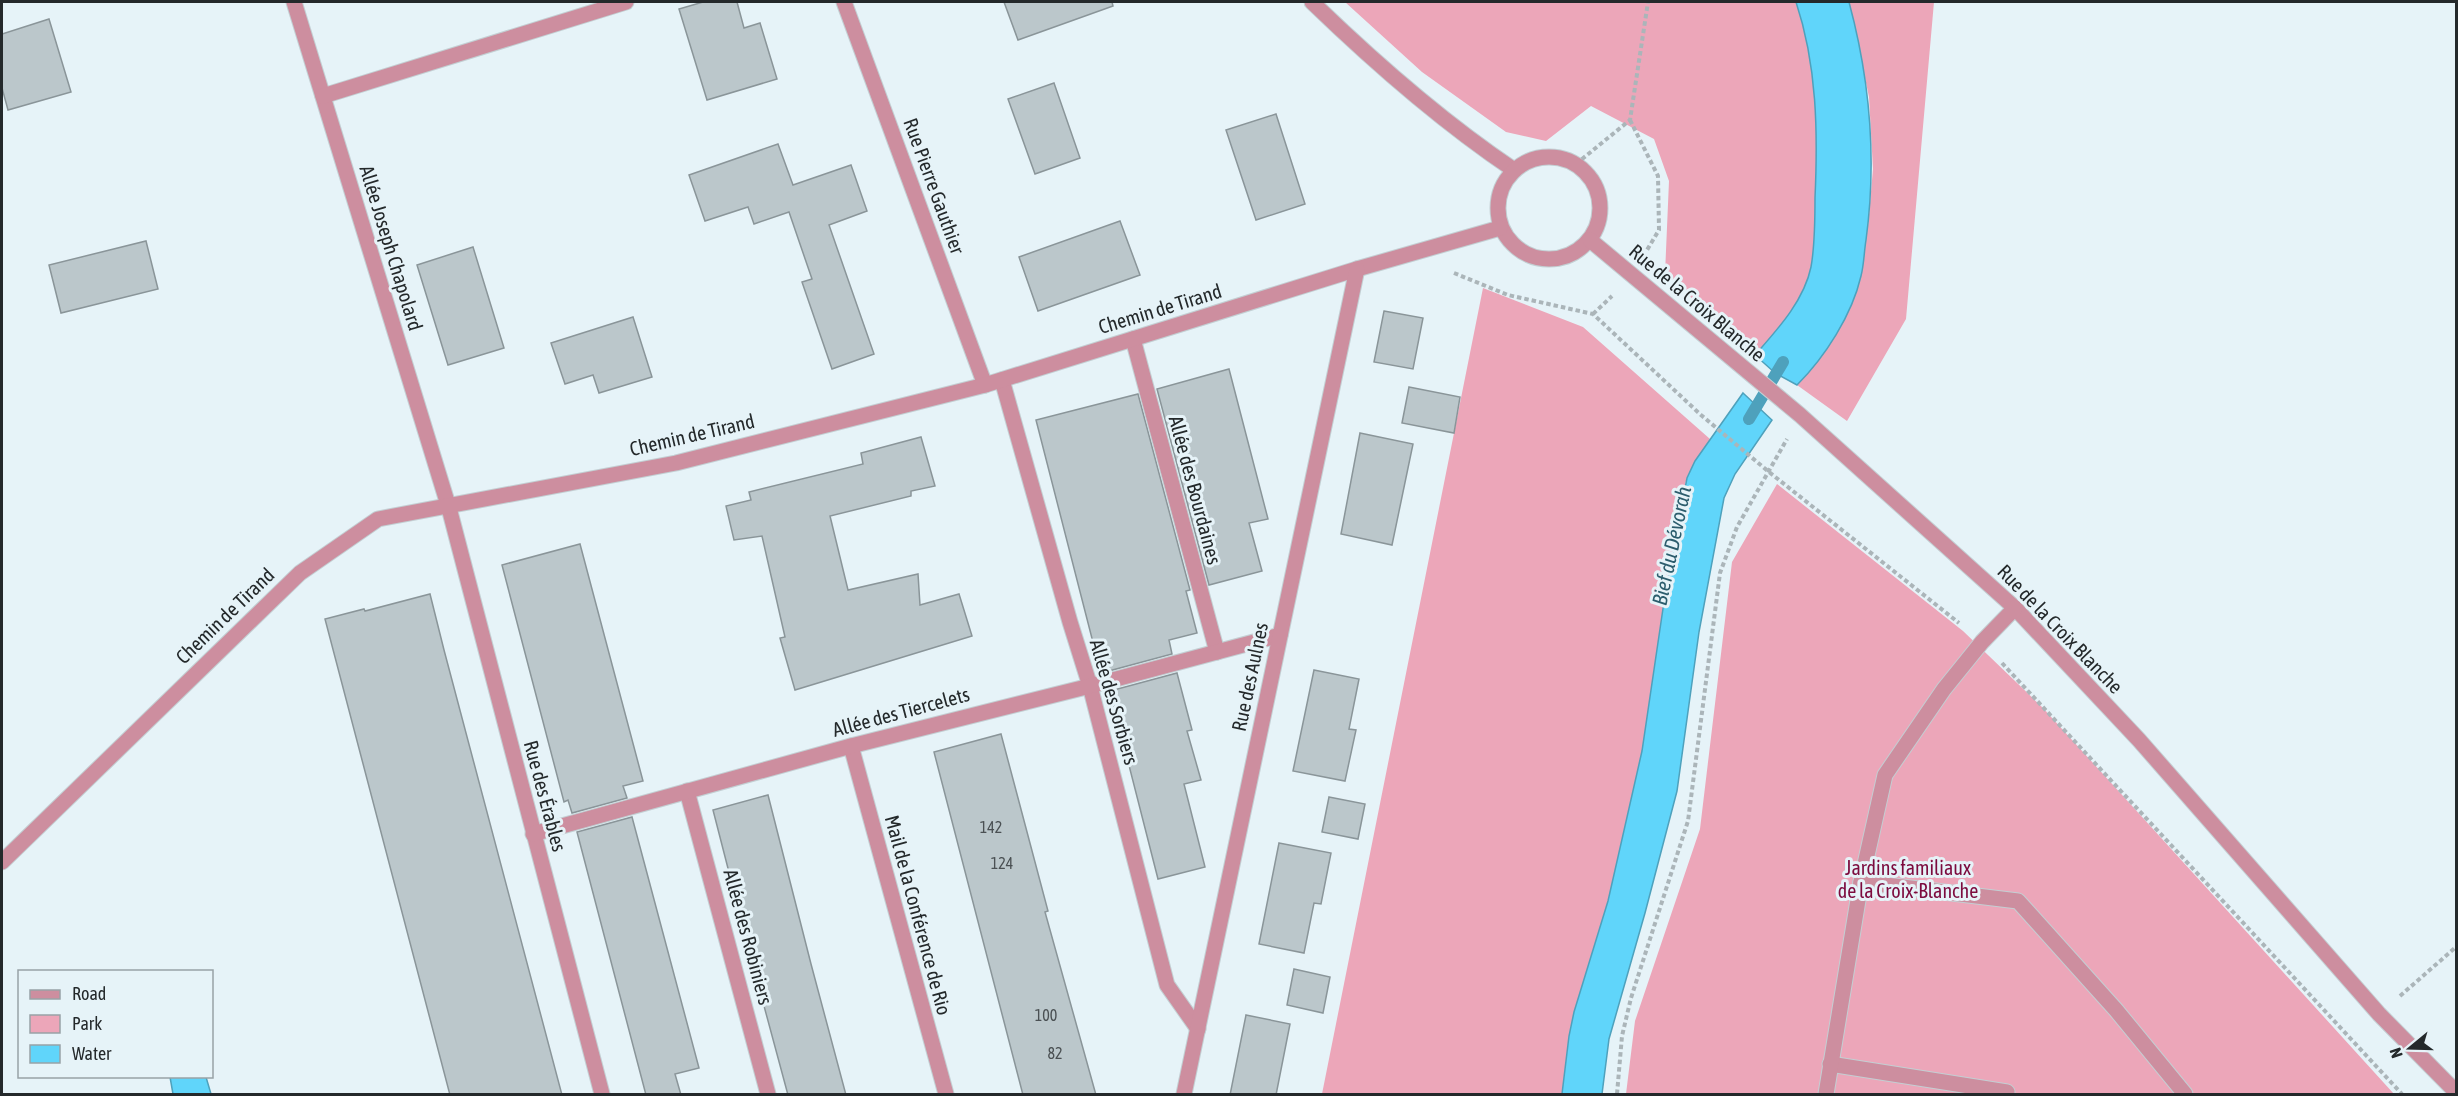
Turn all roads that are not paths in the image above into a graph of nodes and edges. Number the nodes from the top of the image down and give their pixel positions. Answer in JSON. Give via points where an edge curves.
{"nodes":[{"id":1,"x":294,"y":2,"type":"edge"},
{"id":2,"x":626,"y":2,"type":"edge"},
{"id":3,"x":844,"y":2,"type":"edge"},
{"id":4,"x":1312,"y":2,"type":"edge"},
{"id":5,"x":323,"y":96,"type":"junction"},
{"id":6,"x":1514,"y":170,"type":"junction"},
{"id":7,"x":1500,"y":228,"type":"junction"},
{"id":8,"x":1590,"y":240,"type":"junction"},
{"id":9,"x":1357,"y":268,"type":"junction"},
{"id":10,"x":1133,"y":339,"type":"junction"},
{"id":11,"x":1002,"y":380,"type":"junction"},
{"id":12,"x":985,"y":385,"type":"junction"},
{"id":13,"x":449,"y":508,"type":"junction"},
{"id":14,"x":2014,"y":608,"type":"junction"},
{"id":15,"x":1280,"y":635,"type":"junction"},
{"id":16,"x":1217,"y":652,"type":"junction"},
{"id":17,"x":1090,"y":686,"type":"junction"},
{"id":18,"x":850,"y":746,"type":"junction"},
{"id":19,"x":687,"y":791,"type":"junction"},
{"id":20,"x":533,"y":834,"type":"junction"},
{"id":21,"x":2,"y":862,"type":"edge"},
{"id":22,"x":1861,"y":882,"type":"junction"},
{"id":23,"x":1198,"y":1029,"type":"junction"},
{"id":24,"x":1830,"y":1064,"type":"junction"},
{"id":25,"x":2007,"y":1092,"type":"dead end"},
{"id":26,"x":2457,"y":1092,"type":"edge"},
{"id":27,"x":602,"y":1095,"type":"edge"},
{"id":28,"x":768,"y":1095,"type":"edge"},
{"id":29,"x":946,"y":1095,"type":"edge"},
{"id":30,"x":1184,"y":1095,"type":"edge"},
{"id":31,"x":1826,"y":1095,"type":"edge"},
{"id":32,"x":2185,"y":1095,"type":"edge"}],
"edges":[{"from":1,"to":5,"type":"street","name":"Allée Joseph Chapolard"},
{"from":2,"to":5,"type":"street"},
{"from":3,"to":12,"type":"street","name":"Rue Pierre Gauthier"},
{"from":4,"to":6,"type":"street","via":[[1468,139]]},
{"from":5,"to":13,"type":"street","name":"Allée Joseph Chapolard"},
{"from":6,"to":7,"type":"street","via":[[1497,201]]},
{"from":6,"to":8,"type":"street","via":[[1528,160],[1546,156],[1564,158],[1590,176],[1601,210]]},
{"from":7,"to":8,"type":"street","via":[[1510,243],[1542,260],[1576,252]]},
{"from":7,"to":9,"type":"street","name":"Chemin de Tirand"},
{"from":8,"to":14,"type":"street","name":"Rue de la Croix Blanche","via":[[1800,415]]},
{"from":9,"to":10,"type":"street","name":"Chemin de Tirand"},
{"from":9,"to":15,"type":"street","name":"Rue des Aulnes"},
{"from":10,"to":11,"type":"street","name":"Chemin de Tirand"},
{"from":10,"to":16,"type":"street","name":"Allée des Bourdaines"},
{"from":11,"to":12,"type":"street","name":"Chemin de Tirand"},
{"from":11,"to":17,"type":"street","name":"Allée des Sorbiers"},
{"from":12,"to":13,"type":"street","name":"Chemin de Tirand","via":[[676,463]]},
{"from":13,"to":20,"type":"street","name":"Rue des Érables"},
{"from":13,"to":21,"type":"street","name":"Chemin de Tirand","via":[[378,519],[300,573]]},
{"from":14,"to":22,"type":"street","via":[[1944,689],[1885,776]]},
{"from":14,"to":26,"type":"street","name":"Rue de la Croix Blanche","via":[[2139,740],[2379,1014]]},
{"from":15,"to":16,"type":"street","name":"Allée des Tiercelets"},
{"from":15,"to":23,"type":"street","name":"Rue des Aulnes"},
{"from":16,"to":17,"type":"street","name":"Allée des Tiercelets"},
{"from":17,"to":18,"type":"street","name":"Allée des Tiercelets"},
{"from":17,"to":23,"type":"street","name":"Allée des Sorbiers","via":[[1167,985]]},
{"from":18,"to":19,"type":"street","name":"Allée des Tiercelets"},
{"from":18,"to":29,"type":"street","name":"Mail de la Conférence de Rio"},
{"from":19,"to":20,"type":"street","name":"Allée des Tiercelets"},
{"from":19,"to":28,"type":"street","name":"Allée des Robiniers"},
{"from":20,"to":27,"type":"street","name":"Rue des Érables"},
{"from":22,"to":24,"type":"street"},
{"from":22,"to":32,"type":"street","via":[[2018,901],[2116,1010]]},
{"from":23,"to":30,"type":"street","name":"Rue des Aulnes"},
{"from":24,"to":25,"type":"street"},
{"from":24,"to":31,"type":"street"}]}
